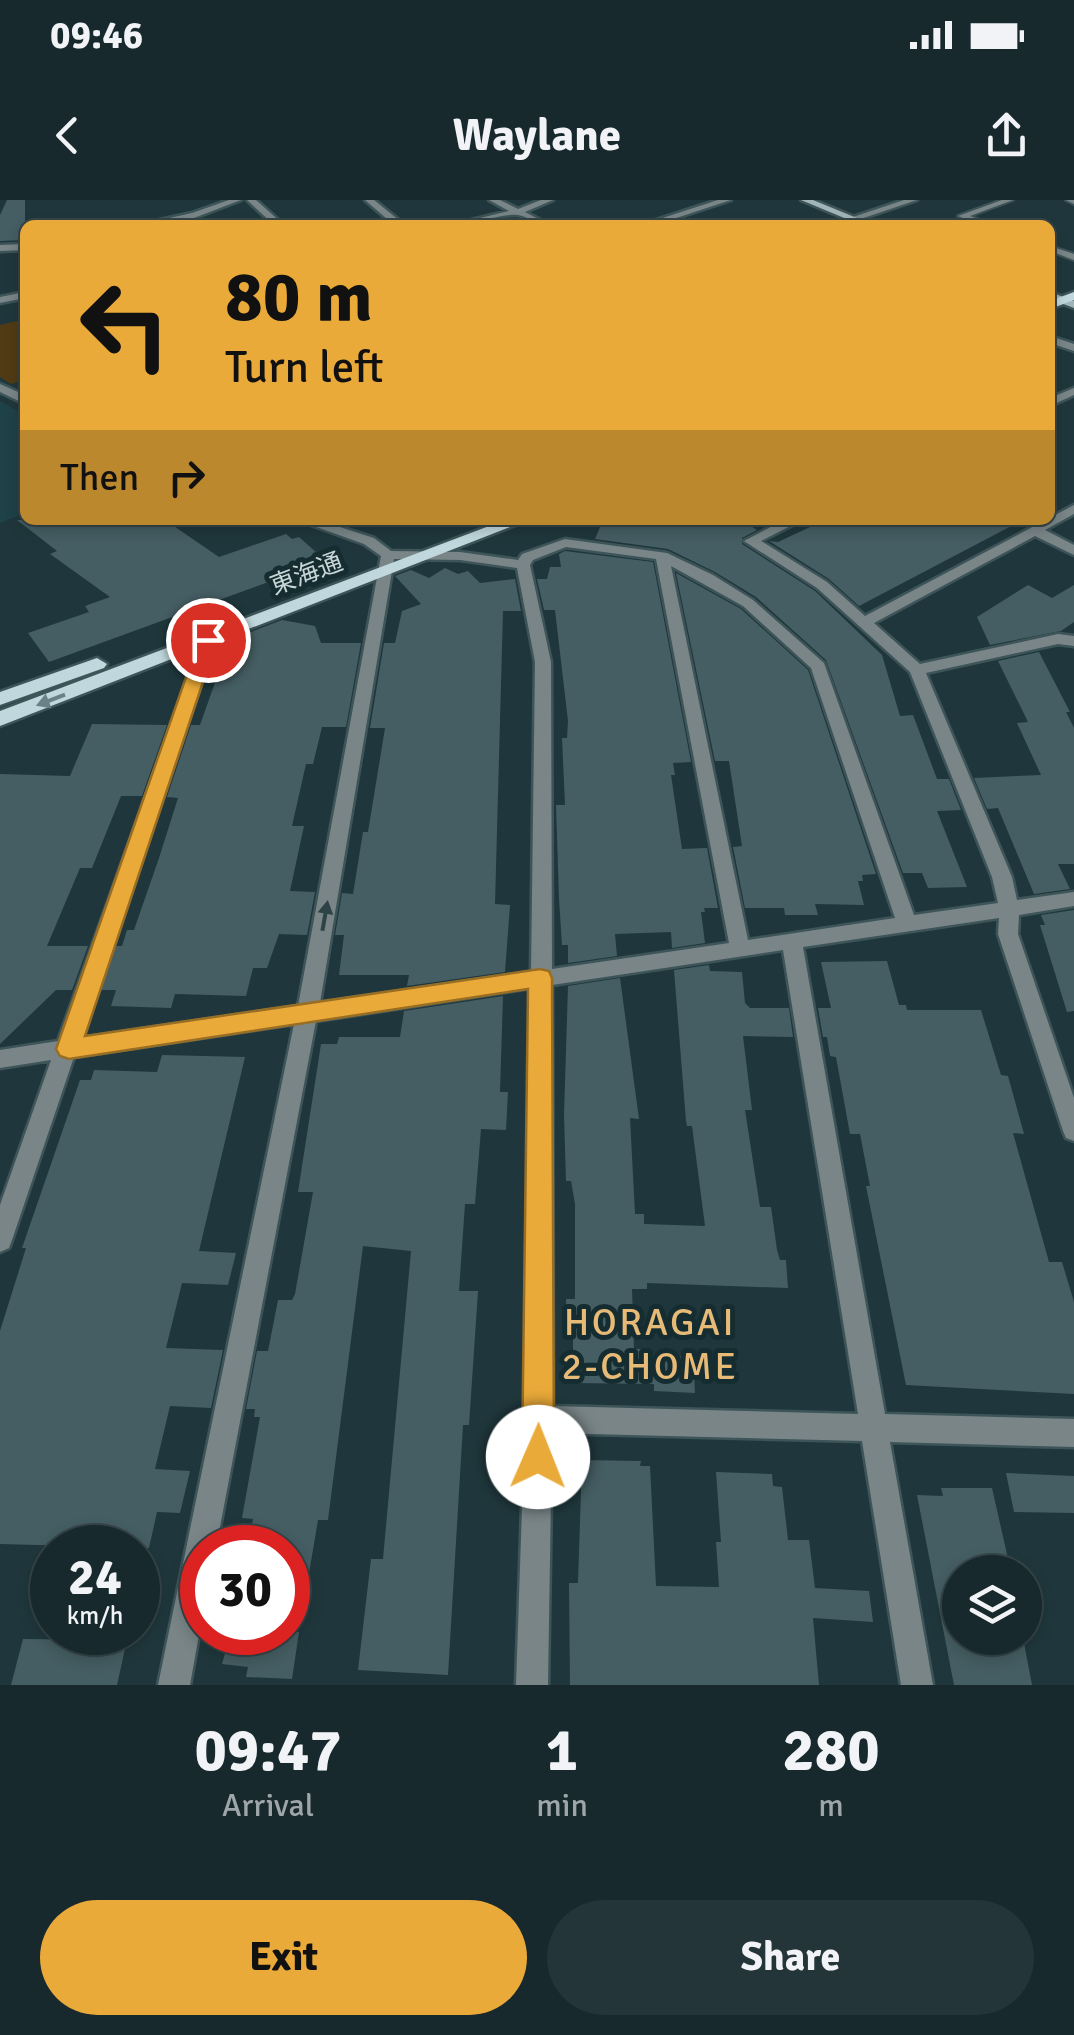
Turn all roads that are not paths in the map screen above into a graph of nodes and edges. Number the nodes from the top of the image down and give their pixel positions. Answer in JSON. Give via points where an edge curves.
{"nodes":[{"id":1,"x":238,"y":200,"type":"edge"},
{"id":2,"x":252,"y":200,"type":"edge"},
{"id":3,"x":369,"y":200,"type":"edge"},
{"id":4,"x":493,"y":200,"type":"edge"},
{"id":5,"x":548,"y":200,"type":"edge"},
{"id":6,"x":728,"y":200,"type":"edge"},
{"id":7,"x":806,"y":200,"type":"edge"},
{"id":8,"x":913,"y":200,"type":"edge"},
{"id":9,"x":1009,"y":200,"type":"edge"},
{"id":10,"x":518,"y":212,"type":"junction"},
{"id":11,"x":854,"y":219,"type":"junction"},
{"id":12,"x":173,"y":220,"type":"edge"},
{"id":13,"x":273,"y":220,"type":"edge"},
{"id":14,"x":394,"y":220,"type":"edge"},
{"id":15,"x":480,"y":220,"type":"edge"},
{"id":16,"x":535,"y":220,"type":"edge"},
{"id":17,"x":662,"y":220,"type":"edge"},
{"id":18,"x":851,"y":220,"type":"edge"},
{"id":19,"x":974,"y":220,"type":"edge"},
{"id":20,"x":319,"y":525,"type":"edge"},
{"id":21,"x":469,"y":525,"type":"edge"},
{"id":22,"x":507,"y":525,"type":"edge"},
{"id":23,"x":784,"y":525,"type":"edge"},
{"id":24,"x":1044,"y":525,"type":"edge"},
{"id":25,"x":1034,"y":530,"type":"junction"},
{"id":26,"x":1074,"y":551,"type":"edge"},
{"id":27,"x":431,"y":554,"type":"junction"},
{"id":28,"x":662,"y":556,"type":"junction"},
{"id":29,"x":386,"y":563,"type":"junction"},
{"id":30,"x":523,"y":565,"type":"junction"},
{"id":31,"x":864,"y":622,"type":"junction"},
{"id":32,"x":208,"y":640,"type":"junction"},
{"id":33,"x":1074,"y":641,"type":"edge"},
{"id":34,"x":917,"y":670,"type":"junction"},
{"id":35,"x":0,"y":699,"type":"edge"},
{"id":36,"x":0,"y":719,"type":"edge"},
{"id":37,"x":1074,"y":898,"type":"edge"},
{"id":38,"x":1008,"y":909,"type":"junction"},
{"id":39,"x":907,"y":924,"type":"junction"},
{"id":40,"x":792,"y":940,"type":"junction"},
{"id":41,"x":740,"y":949,"type":"junction"},
{"id":42,"x":540,"y":978,"type":"junction"},
{"id":43,"x":307,"y":1012,"type":"junction"},
{"id":44,"x":69,"y":1049,"type":"junction"},
{"id":45,"x":0,"y":1059,"type":"edge"},
{"id":46,"x":1074,"y":1130,"type":"edge"},
{"id":47,"x":0,"y":1240,"type":"edge"},
{"id":48,"x":539,"y":1419,"type":"junction"},
{"id":49,"x":874,"y":1429,"type":"junction"},
{"id":50,"x":1074,"y":1433,"type":"edge"},
{"id":51,"x":174,"y":1685,"type":"edge"},
{"id":52,"x":532,"y":1685,"type":"edge"},
{"id":53,"x":917,"y":1685,"type":"edge"}],
"edges":[{"from":1,"to":12,"type":"street"},
{"from":2,"to":13,"type":"street"},
{"from":3,"to":14,"type":"street"},
{"from":4,"to":10,"type":"street"},
{"from":5,"to":10,"type":"street"},
{"from":6,"to":17,"type":"street"},
{"from":7,"to":11,"type":"street"},
{"from":8,"to":11,"type":"street"},
{"from":9,"to":19,"type":"lane","via":[[962,216]]},
{"from":10,"to":15,"type":"street"},
{"from":10,"to":16,"type":"street"},
{"from":11,"to":18,"type":"street"},
{"from":20,"to":29,"type":"street","via":[[369,541]]},
{"from":21,"to":29,"type":"main road","name":"東海通"},
{"from":22,"to":27,"type":"main road","name":"東海通"},
{"from":23,"to":31,"type":"street","via":[[751,540]]},
{"from":24,"to":25,"type":"street"},
{"from":25,"to":26,"type":"street"},
{"from":25,"to":31,"type":"street"},
{"from":27,"to":29,"type":"main road","name":"東海通"},
{"from":27,"to":30,"type":"street"},
{"from":28,"to":30,"type":"street","via":[[565,543],[527,557]]},
{"from":28,"to":39,"type":"street","via":[[748,603],[818,666]]},
{"from":28,"to":41,"type":"street"},
{"from":29,"to":32,"type":"main road","name":"東海通"},
{"from":29,"to":35,"type":"main road","name":"東海通"},
{"from":43,"to":29,"type":"street","one_way":true},
{"from":30,"to":42,"type":"street","via":[[543,662]]},
{"from":31,"to":34,"type":"street"},
{"from":32,"to":36,"type":"main road","name":"東海通","one_way":true},
{"from":32,"to":44,"type":"street"},
{"from":33,"to":34,"type":"street"},
{"from":34,"to":38,"type":"street","via":[[1002,876]]},
{"from":37,"to":38,"type":"street"},
{"from":38,"to":39,"type":"street"},
{"from":38,"to":46,"type":"street","via":[[1008,934]]},
{"from":39,"to":40,"type":"street"},
{"from":40,"to":41,"type":"street"},
{"from":40,"to":49,"type":"street"},
{"from":41,"to":42,"type":"street"},
{"from":42,"to":43,"type":"street"},
{"from":42,"to":48,"type":"street"},
{"from":43,"to":44,"type":"street"},
{"from":43,"to":51,"type":"street"},
{"from":44,"to":45,"type":"street"},
{"from":44,"to":47,"type":"street"},
{"from":48,"to":49,"type":"street"},
{"from":48,"to":52,"type":"street"},
{"from":49,"to":50,"type":"street"},
{"from":49,"to":53,"type":"street"}]}
